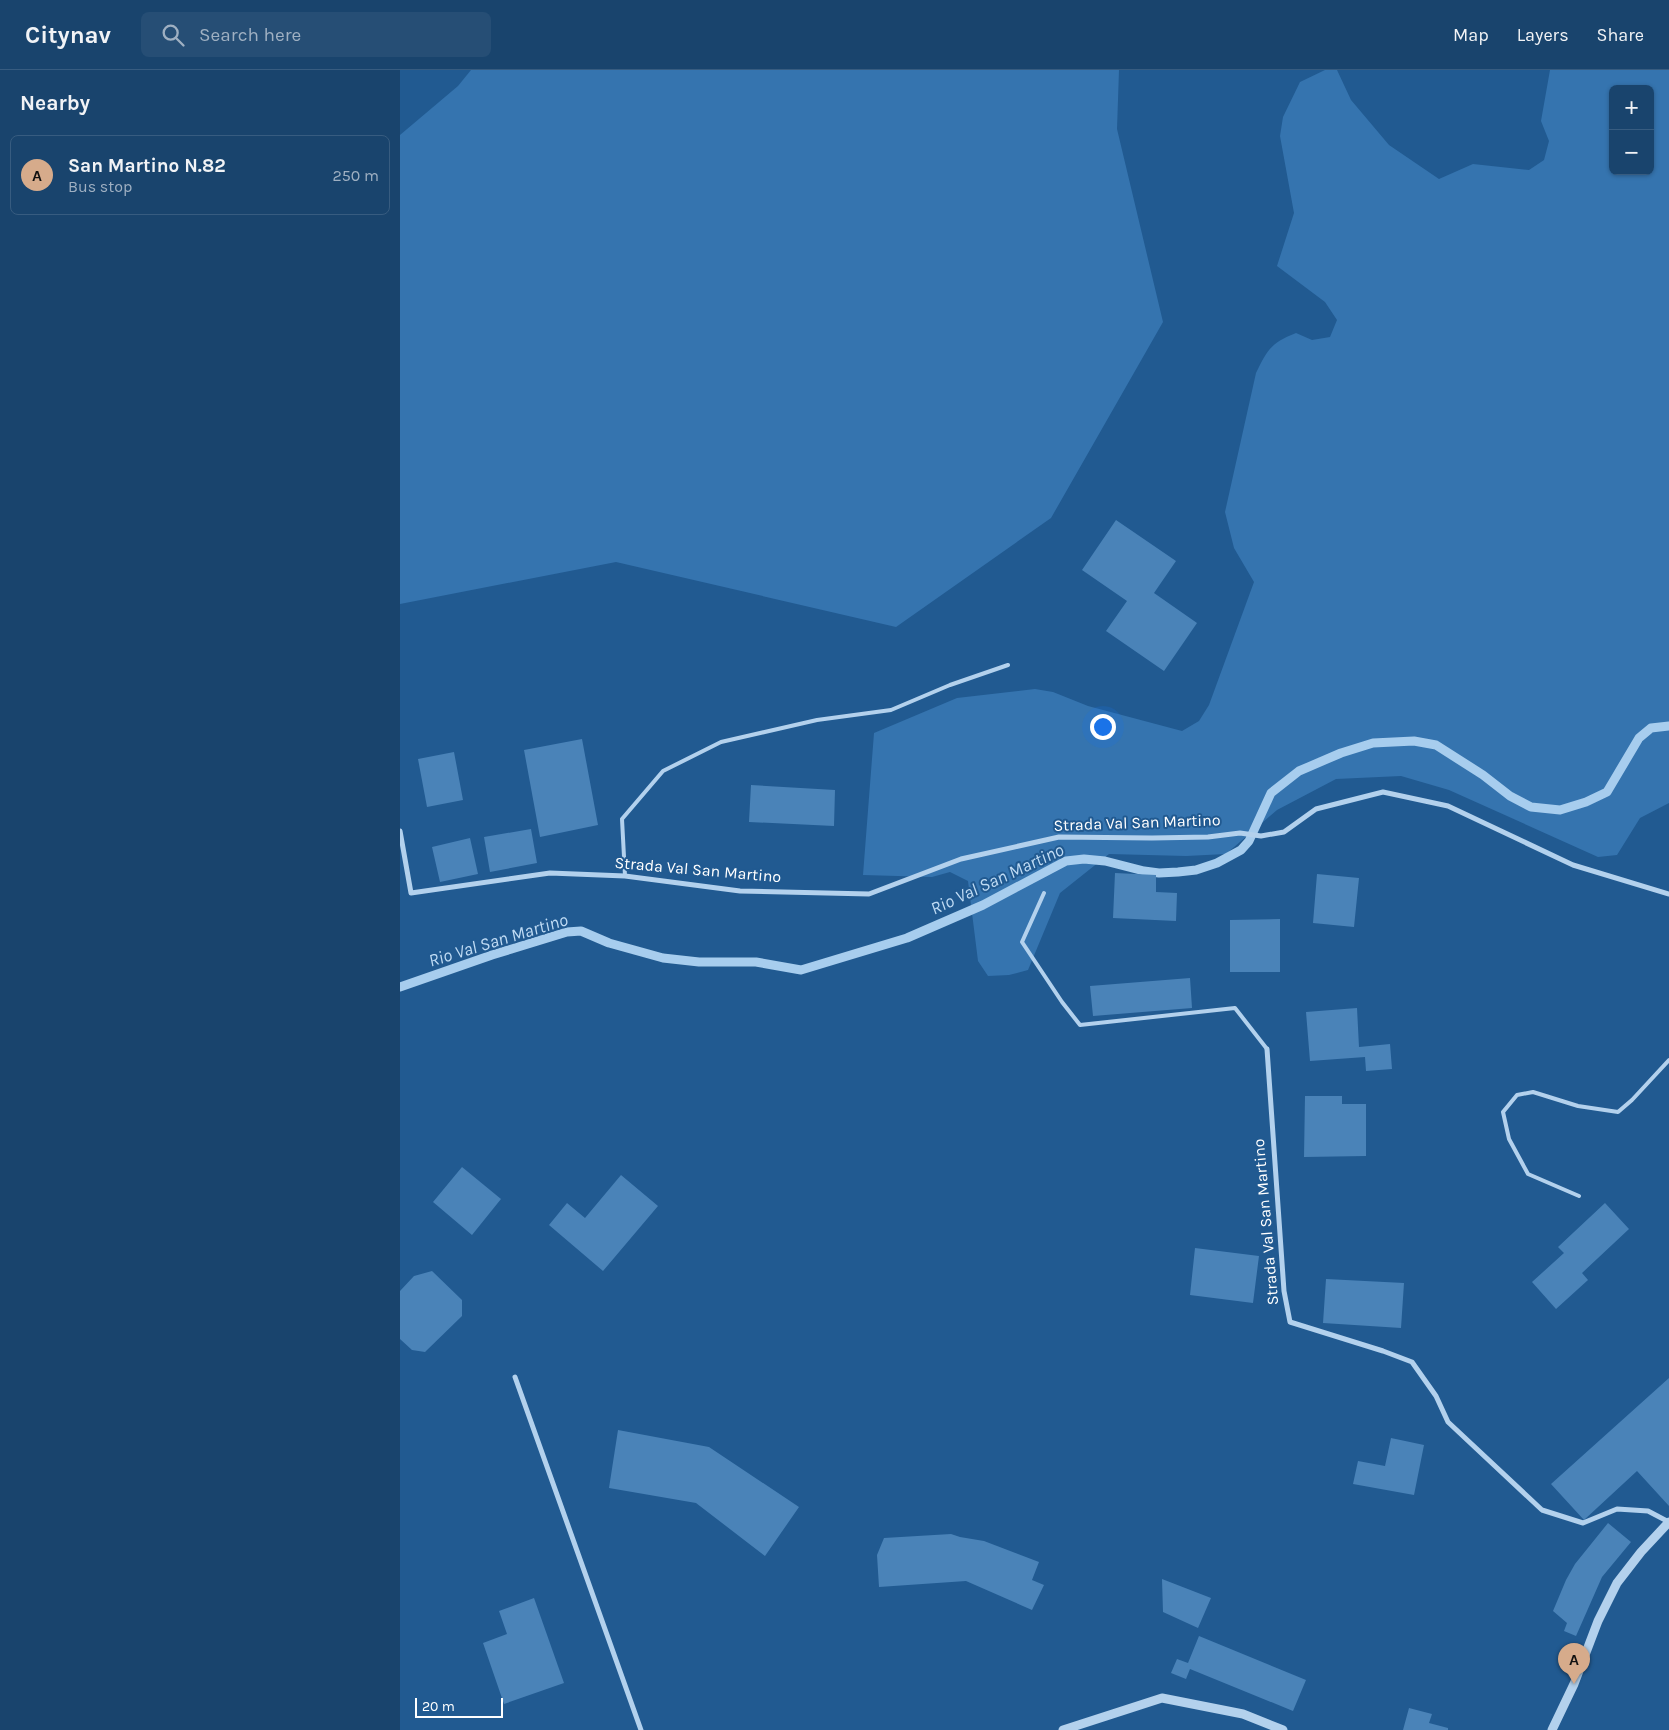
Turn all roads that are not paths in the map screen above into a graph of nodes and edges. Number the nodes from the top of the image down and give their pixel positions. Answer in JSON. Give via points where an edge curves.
{"nodes":[{"id":1,"x":1008,"y":665,"type":"dead end"},
{"id":2,"x":400,"y":831,"type":"edge"},
{"id":3,"x":625,"y":876,"type":"junction"},
{"id":4,"x":1044,"y":893,"type":"dead end"},
{"id":5,"x":1669,"y":894,"type":"edge"},
{"id":6,"x":1267,"y":1049,"type":"joint"},
{"id":7,"x":1669,"y":1060,"type":"edge"},
{"id":8,"x":1579,"y":1196,"type":"dead end"},
{"id":9,"x":516,"y":1377,"type":"dead end"},
{"id":10,"x":1669,"y":1522,"type":"edge"},
{"id":11,"x":641,"y":1730,"type":"edge"},
{"id":12,"x":1063,"y":1730,"type":"edge"},
{"id":13,"x":1283,"y":1730,"type":"edge"},
{"id":14,"x":1552,"y":1730,"type":"edge"}],
"edges":[{"from":1,"to":3,"type":"lane","via":[[891,710],[817,720],[721,742],[663,771],[622,819]]},
{"from":2,"to":3,"type":"street","name":"Strada Val San Martino","via":[[411,893],[550,873]]},
{"from":3,"to":5,"type":"street","name":"Strada Val San Martino","via":[[740,891],[869,894],[961,859],[1059,837],[1208,837],[1240,833],[1261,836],[1284,832],[1316,810],[1383,792],[1448,806],[1572,865]]},
{"from":4,"to":6,"type":"lane","name":"Strada Val San Martino","via":[[1022,942],[1080,1025],[1234,1008]]},
{"from":6,"to":10,"type":"street","name":"Strada Val San Martino","via":[[1284,1291],[1290,1322],[1412,1362],[1436,1396],[1448,1422],[1542,1510],[1583,1524],[1617,1509],[1648,1511]]},
{"from":7,"to":8,"type":"lane","via":[[1618,1112],[1578,1106],[1533,1092],[1517,1095],[1503,1112],[1510,1139],[1528,1174]]},
{"from":9,"to":11,"type":"street"},
{"from":10,"to":14,"type":"street","name":"Strada Val San Martino","via":[[1617,1583]]},
{"from":12,"to":13,"type":"street","via":[[1162,1698],[1243,1714]]}]}
